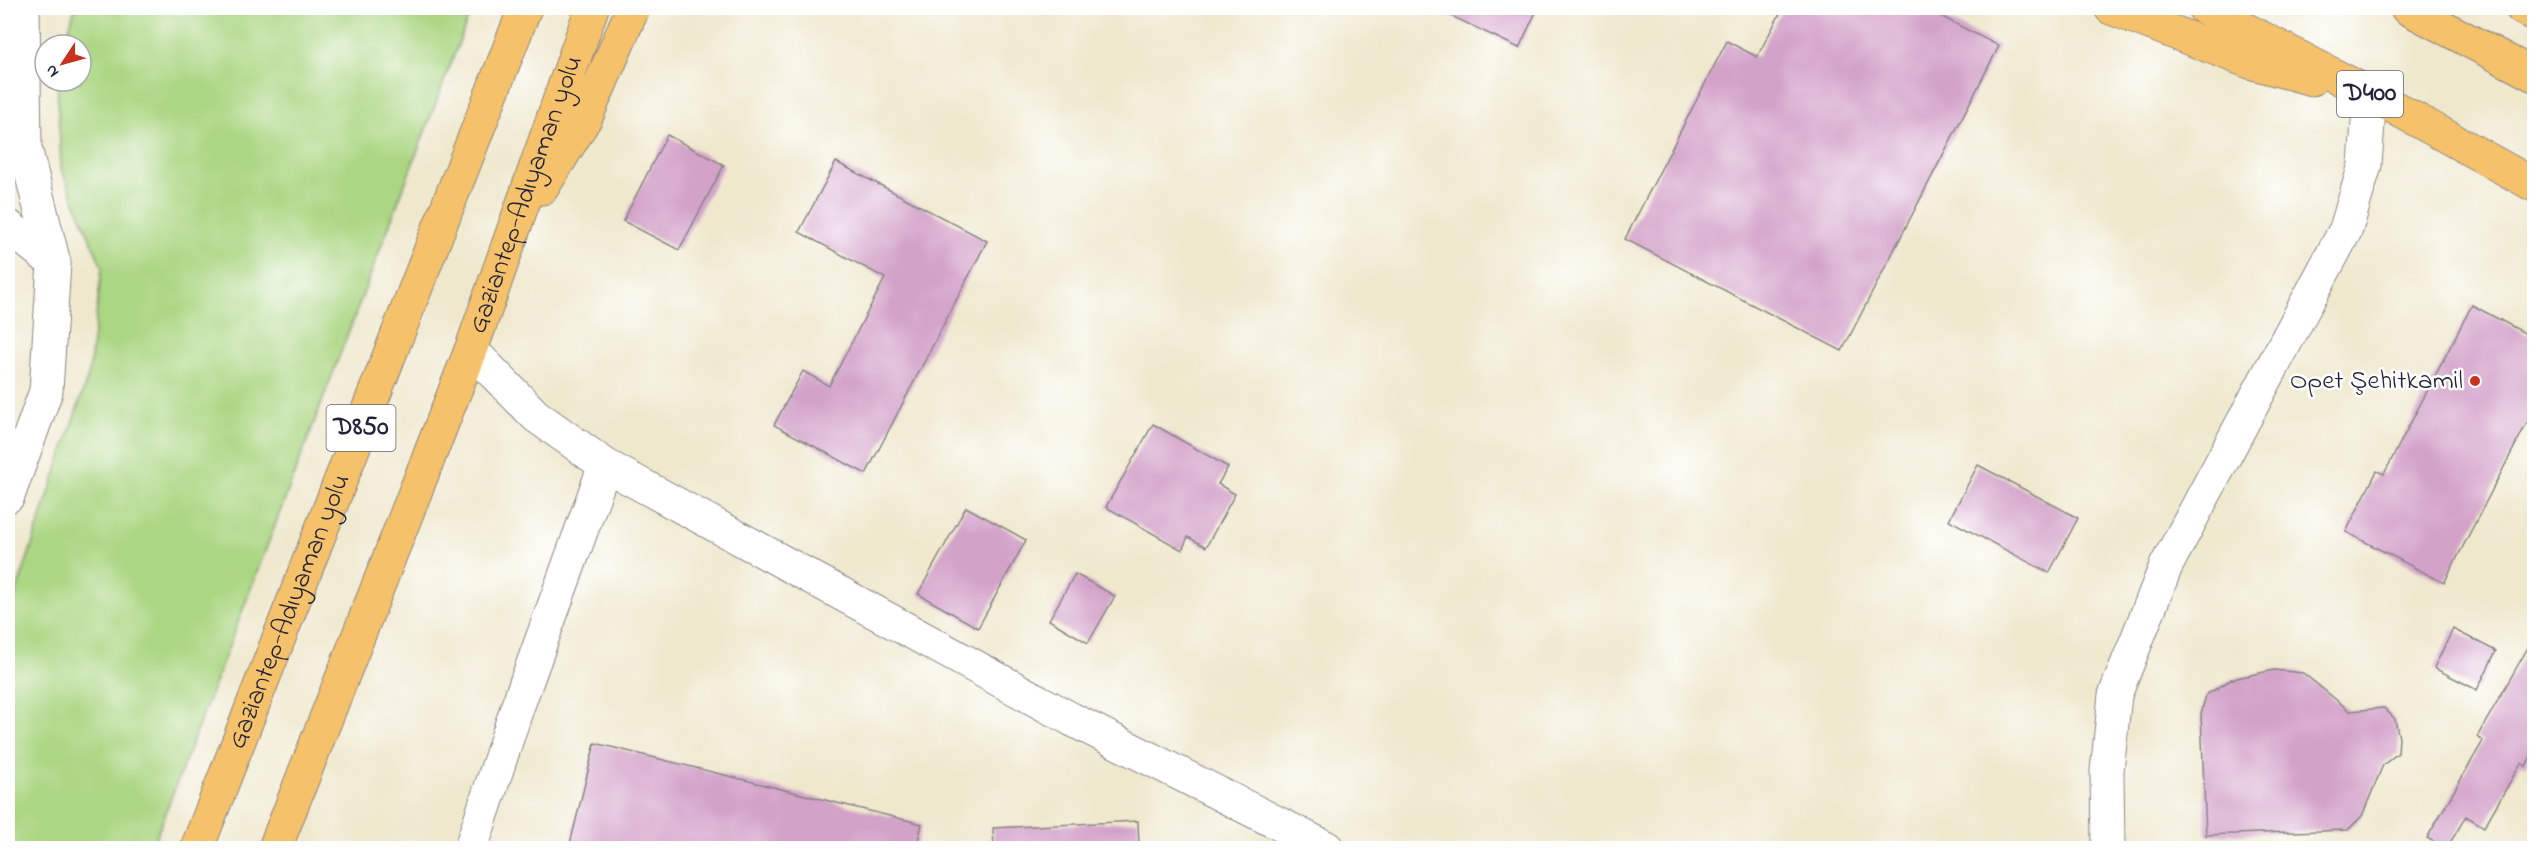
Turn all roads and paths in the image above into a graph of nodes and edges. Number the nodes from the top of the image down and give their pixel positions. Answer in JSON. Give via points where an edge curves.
{"nodes":[{"id":1,"x":23,"y":8,"type":"edge"},
{"id":2,"x":525,"y":8,"type":"edge"},
{"id":3,"x":592,"y":8,"type":"edge"},
{"id":4,"x":633,"y":8,"type":"edge"},
{"id":5,"x":2110,"y":8,"type":"edge"},
{"id":6,"x":2204,"y":8,"type":"edge"},
{"id":7,"x":2407,"y":8,"type":"edge"},
{"id":8,"x":2522,"y":8,"type":"edge"},
{"id":9,"x":2535,"y":14,"type":"edge"},
{"id":10,"x":2535,"y":75,"type":"edge"},
{"id":11,"x":2370,"y":94,"type":"junction"},
{"id":12,"x":2535,"y":185,"type":"edge"},
{"id":13,"x":8,"y":226,"type":"edge"},
{"id":14,"x":507,"y":243,"type":"junction"},
{"id":15,"x":54,"y":263,"type":"junction"},
{"id":16,"x":471,"y":350,"type":"junction"},
{"id":17,"x":605,"y":465,"type":"junction"},
{"id":18,"x":8,"y":496,"type":"edge"},
{"id":19,"x":197,"y":849,"type":"edge"},
{"id":20,"x":275,"y":849,"type":"edge"},
{"id":21,"x":471,"y":849,"type":"edge"},
{"id":22,"x":1327,"y":849,"type":"edge"},
{"id":23,"x":2108,"y":849,"type":"edge"}],
"edges":[{"from":1,"to":15,"type":"street","via":[[25,148]]},
{"from":2,"to":19,"type":"highway","name":"Gaziantep-Adıyaman yolu","number":"D850"},
{"from":3,"to":14,"type":"highway","name":"Gaziantep-Adıyaman yolu","number":"D850"},
{"from":4,"to":14,"type":"highway","via":[[586,117]]},
{"from":5,"to":11,"type":"highway","via":[[2250,62]]},
{"from":6,"to":11,"type":"highway","number":"D400"},
{"from":7,"to":10,"type":"highway"},
{"from":8,"to":9,"type":"highway"},
{"from":11,"to":12,"type":"highway","number":"D400"},
{"from":11,"to":23,"type":"street","via":[[2365,165],[2346,229],[2166,566],[2115,695],[2107,771]]},
{"from":13,"to":15,"type":"street"},
{"from":14,"to":16,"type":"highway","name":"Gaziantep-Adıyaman yolu","number":"D850"},
{"from":15,"to":18,"type":"street","via":[[46,391]]},
{"from":16,"to":17,"type":"street","via":[[536,416]]},
{"from":16,"to":20,"type":"highway","name":"Gaziantep-Adıyaman yolu","number":"D850"},
{"from":17,"to":21,"type":"street","via":[[517,708]]},
{"from":17,"to":22,"type":"street","via":[[1071,719]]}]}
